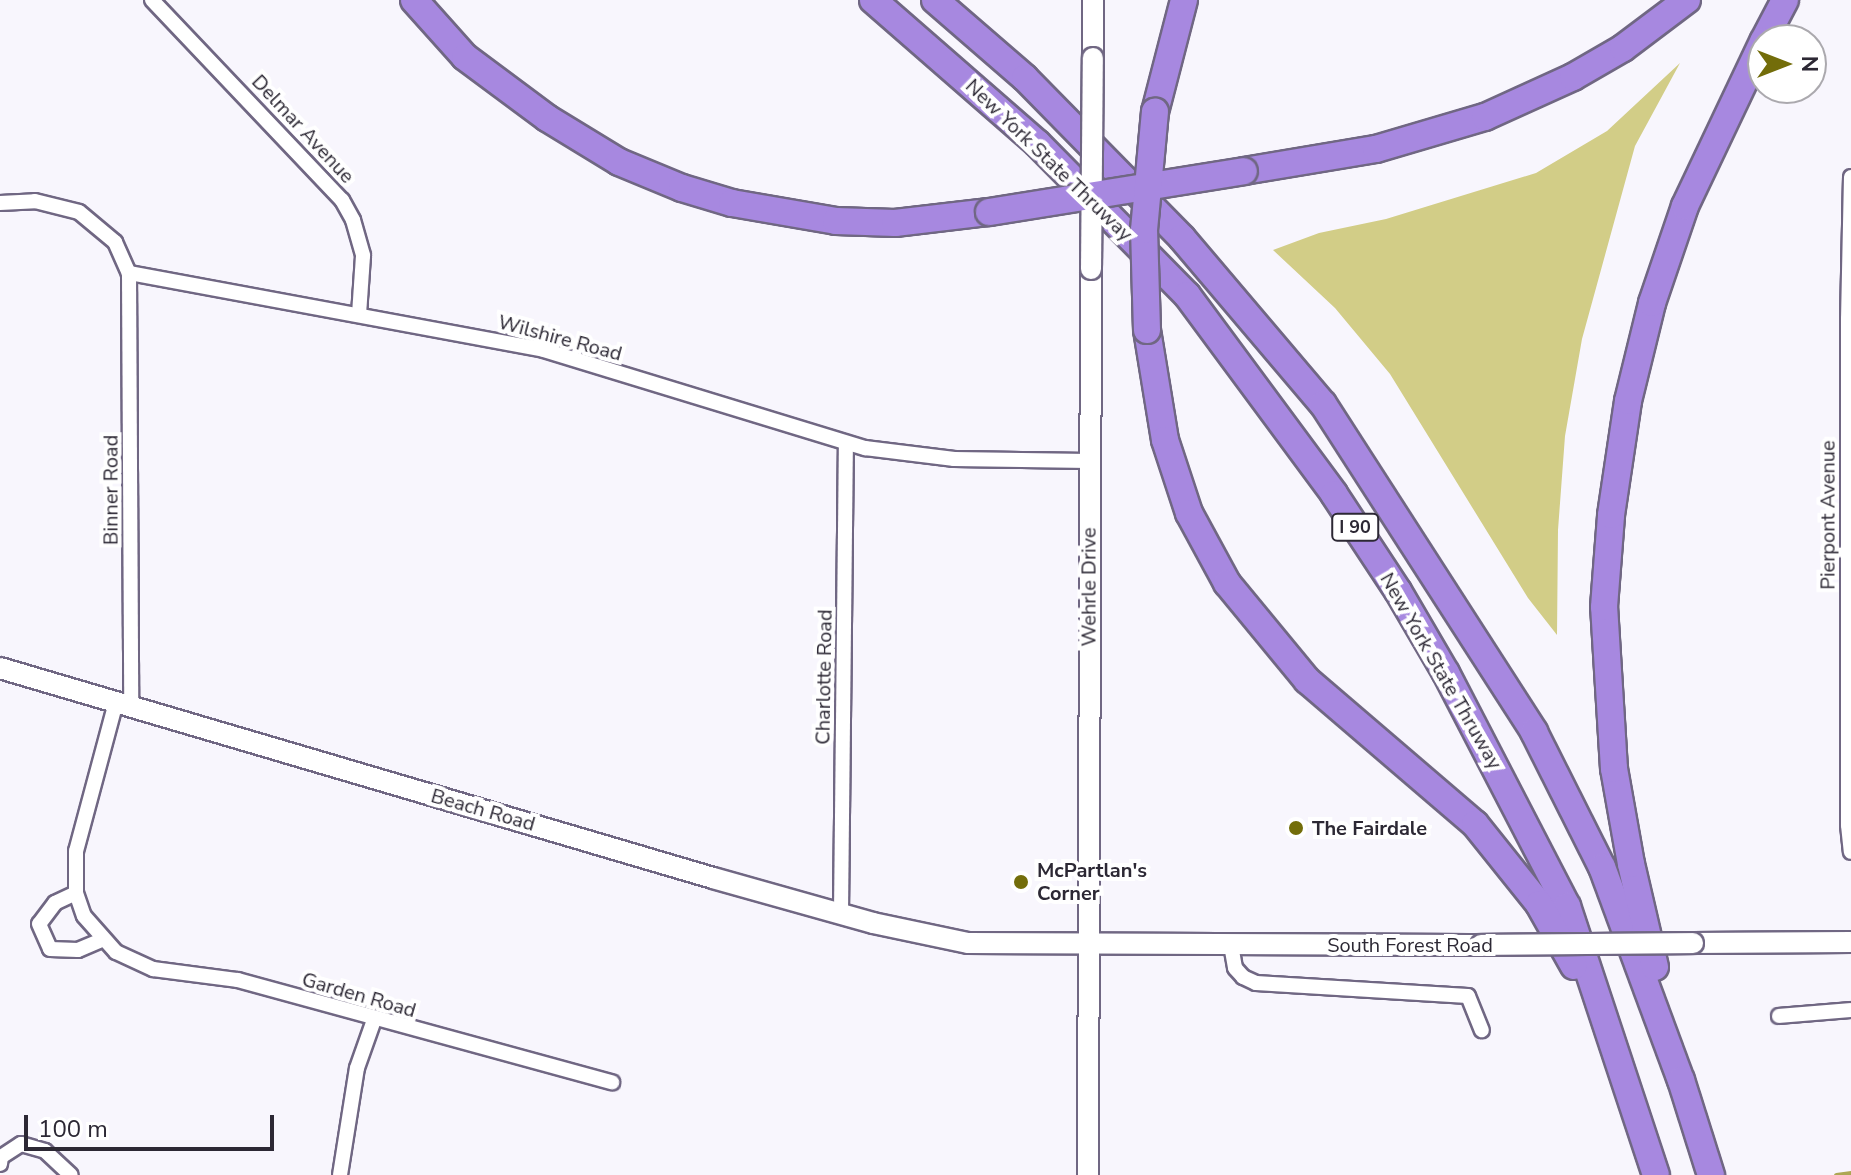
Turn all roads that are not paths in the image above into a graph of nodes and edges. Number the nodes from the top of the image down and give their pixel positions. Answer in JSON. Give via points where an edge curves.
{"nodes":[{"id":1,"x":152,"y":0,"type":"edge"},
{"id":2,"x":414,"y":0,"type":"edge"},
{"id":3,"x":873,"y":0,"type":"edge"},
{"id":4,"x":935,"y":0,"type":"edge"},
{"id":5,"x":1093,"y":0,"type":"edge"},
{"id":6,"x":1184,"y":0,"type":"edge"},
{"id":7,"x":1687,"y":0,"type":"edge"},
{"id":8,"x":1785,"y":0,"type":"edge"},
{"id":9,"x":1773,"y":24,"type":"edge"},
{"id":10,"x":1747,"y":77,"type":"edge"},
{"id":11,"x":1851,"y":177,"type":"edge"},
{"id":12,"x":0,"y":203,"type":"edge"},
{"id":13,"x":129,"y":273,"type":"junction"},
{"id":14,"x":359,"y":314,"type":"junction"},
{"id":15,"x":1850,"y":319,"type":"edge"},
{"id":16,"x":846,"y":443,"type":"junction"},
{"id":17,"x":1089,"y":461,"type":"junction"},
{"id":18,"x":0,"y":668,"type":"edge"},
{"id":19,"x":124,"y":704,"type":"junction"},
{"id":20,"x":1851,"y":852,"type":"edge"},
{"id":21,"x":76,"y":893,"type":"junction"},
{"id":22,"x":841,"y":912,"type":"junction"},
{"id":23,"x":102,"y":940,"type":"junction"},
{"id":24,"x":1851,"y":942,"type":"edge"},
{"id":25,"x":968,"y":943,"type":"joint"},
{"id":26,"x":1231,"y":945,"type":"junction"},
{"id":27,"x":1089,"y":946,"type":"junction"},
{"id":28,"x":1851,"y":1010,"type":"edge"},
{"id":29,"x":1779,"y":1016,"type":"dead end"},
{"id":30,"x":374,"y":1020,"type":"junction"},
{"id":31,"x":1607,"y":1025,"type":"junction"},
{"id":32,"x":1482,"y":1030,"type":"dead end"},
{"id":33,"x":1681,"y":1080,"type":"junction"},
{"id":34,"x":612,"y":1082,"type":"dead end"},
{"id":35,"x":0,"y":1164,"type":"edge"},
{"id":36,"x":71,"y":1175,"type":"edge"},
{"id":37,"x":340,"y":1175,"type":"edge"},
{"id":38,"x":1088,"y":1175,"type":"edge"},
{"id":39,"x":1656,"y":1175,"type":"edge"},
{"id":40,"x":1711,"y":1175,"type":"edge"}],
"edges":[{"from":1,"to":14,"type":"street","name":"Delmar Avenue","via":[[342,200],[363,256]]},
{"from":2,"to":7,"type":"highway","bridge":true,"via":[[465,57],[547,118],[619,162],[732,203],[836,221],[895,223],[1376,149],[1485,117],[1586,70]]},
{"from":3,"to":31,"type":"highway","name":"New York State Thruway","number":"I 90","via":[[1037,143],[1187,295],[1275,411],[1398,591],[1483,741],[1567,906]]},
{"from":4,"to":33,"type":"highway","name":"New York State Thruway","number":"I 90","via":[[1025,78],[1182,238],[1323,404],[1534,732],[1602,867]]},
{"from":5,"to":17,"type":"street","name":"Wehrle Drive","bridge":true},
{"from":6,"to":31,"type":"highway","bridge":true,"via":[[1155,112],[1144,230],[1147,330],[1170,454],[1189,513],[1227,583],[1307,680],[1475,824],[1539,904]]},
{"from":8,"to":9,"type":"highway"},
{"from":10,"to":33,"type":"highway","via":[[1685,206],[1652,303],[1628,401],[1604,607],[1614,769]]},
{"from":11,"to":15,"type":"street","name":"Pierpont Avenue"},
{"from":12,"to":13,"type":"street","via":[[35,201],[79,212],[115,242]]},
{"from":13,"to":14,"type":"street","name":"Wilshire Road"},
{"from":13,"to":19,"type":"street","name":"Binner Road"},
{"from":14,"to":16,"type":"street","name":"Wilshire Road","via":[[544,350]]},
{"from":15,"to":20,"type":"street","name":"Pierpont Avenue"},
{"from":16,"to":17,"type":"street","name":"Wilshire Road","via":[[954,459]]},
{"from":16,"to":22,"type":"street","name":"Charlotte Road"},
{"from":17,"to":27,"type":"street","name":"Wehrle Drive"},
{"from":18,"to":19,"type":"street","name":"Beach Road"},
{"from":19,"to":21,"type":"street","name":"Garden Road","via":[[76,851]]},
{"from":19,"to":22,"type":"street","name":"Beach Road"},
{"from":21,"to":23,"type":"street","name":"Garden Road","via":[[84,916]]},
{"from":21,"to":23,"type":"street","via":[[55,903],[39,924],[50,949],[78,950]]},
{"from":22,"to":25,"type":"street","name":"Beach Road"},
{"from":23,"to":30,"type":"street","name":"Garden Road","via":[[153,969],[238,980]]},
{"from":24,"to":26,"type":"street","name":"South Forest Road","bridge":true},
{"from":25,"to":27,"type":"street","name":"South Forest Road"},
{"from":26,"to":27,"type":"street","name":"South Forest Road"},
{"from":26,"to":32,"type":"street","via":[[1235,968],[1256,983],[1468,996]]},
{"from":27,"to":38,"type":"street","name":"Wehrle Drive"},
{"from":28,"to":29,"type":"street"},
{"from":30,"to":34,"type":"street","name":"Garden Road"},
{"from":30,"to":37,"type":"street","via":[[357,1068]]},
{"from":31,"to":39,"type":"highway","name":"New York State Thruway","number":"I 90"},
{"from":33,"to":40,"type":"highway","name":"New York State Thruway","number":"I 90"},
{"from":35,"to":36,"type":"street","via":[[1,1157],[21,1144],[45,1151]]}]}
